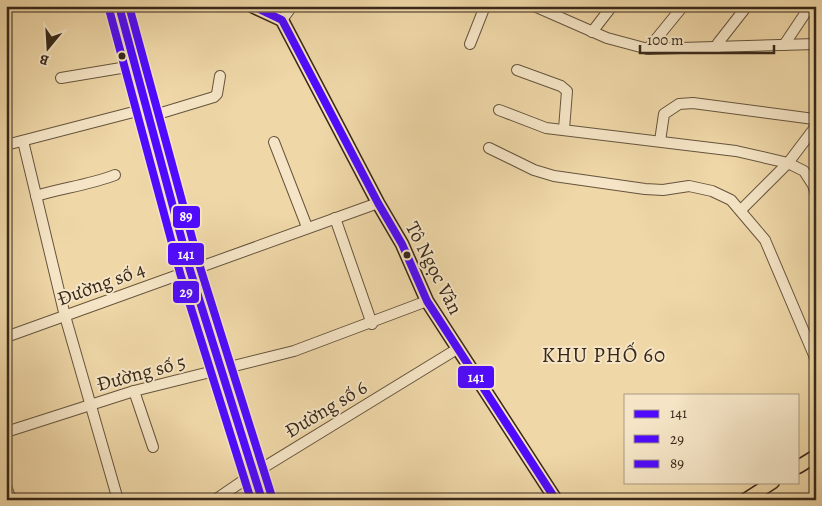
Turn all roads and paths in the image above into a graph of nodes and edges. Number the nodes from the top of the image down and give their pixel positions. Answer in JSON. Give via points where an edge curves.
{"nodes":[{"id":1,"x":119,"y":6,"type":"edge"},
{"id":2,"x":252,"y":6,"type":"edge"},
{"id":3,"x":292,"y":6,"type":"edge"},
{"id":4,"x":484,"y":6,"type":"edge"},
{"id":5,"x":534,"y":6,"type":"edge"},
{"id":6,"x":612,"y":6,"type":"edge"},
{"id":7,"x":683,"y":6,"type":"edge"},
{"id":8,"x":747,"y":6,"type":"edge"},
{"id":9,"x":810,"y":6,"type":"edge"},
{"id":10,"x":282,"y":20,"type":"junction"},
{"id":11,"x":592,"y":32,"type":"junction"},
{"id":12,"x":470,"y":44,"type":"dead end"},
{"id":13,"x":816,"y":44,"type":"edge"},
{"id":14,"x":784,"y":45,"type":"junction"},
{"id":15,"x":717,"y":48,"type":"junction"},
{"id":16,"x":648,"y":49,"type":"junction"},
{"id":17,"x":133,"y":66,"type":"junction"},
{"id":18,"x":517,"y":70,"type":"dead end"},
{"id":19,"x":220,"y":76,"type":"dead end"},
{"id":20,"x":61,"y":78,"type":"dead end"},
{"id":21,"x":499,"y":110,"type":"dead end"},
{"id":22,"x":146,"y":113,"type":"junction"},
{"id":23,"x":816,"y":121,"type":"edge"},
{"id":24,"x":816,"y":126,"type":"edge"},
{"id":25,"x":564,"y":129,"type":"junction"},
{"id":26,"x":23,"y":141,"type":"junction"},
{"id":27,"x":660,"y":141,"type":"junction"},
{"id":28,"x":274,"y":142,"type":"dead end"},
{"id":29,"x":6,"y":145,"type":"edge"},
{"id":30,"x":489,"y":148,"type":"dead end"},
{"id":31,"x":788,"y":162,"type":"junction"},
{"id":32,"x":114,"y":176,"type":"dead end"},
{"id":33,"x":816,"y":194,"type":"edge"},
{"id":34,"x":36,"y":196,"type":"junction"},
{"id":35,"x":378,"y":203,"type":"junction"},
{"id":36,"x":741,"y":210,"type":"junction"},
{"id":37,"x":335,"y":218,"type":"junction"},
{"id":38,"x":307,"y":227,"type":"junction"},
{"id":39,"x":190,"y":270,"type":"junction"},
{"id":40,"x":427,"y":301,"type":"junction"},
{"id":41,"x":65,"y":316,"type":"junction"},
{"id":42,"x":372,"y":324,"type":"junction"},
{"id":43,"x":6,"y":337,"type":"edge"},
{"id":44,"x":457,"y":350,"type":"junction"},
{"id":45,"x":816,"y":360,"type":"edge"},
{"id":46,"x":219,"y":370,"type":"junction"},
{"id":47,"x":134,"y":391,"type":"junction"},
{"id":48,"x":90,"y":405,"type":"junction"},
{"id":49,"x":6,"y":432,"type":"edge"},
{"id":50,"x":153,"y":447,"type":"dead end"},
{"id":51,"x":816,"y":456,"type":"edge"},
{"id":52,"x":800,"y":466,"type":"edge"},
{"id":53,"x":253,"y":474,"type":"junction"},
{"id":54,"x":770,"y":484,"type":"edge"},
{"id":55,"x":6,"y":486,"type":"edge"},
{"id":56,"x":11,"y":500,"type":"edge"},
{"id":57,"x":118,"y":500,"type":"edge"},
{"id":58,"x":215,"y":500,"type":"edge"},
{"id":59,"x":262,"y":500,"type":"edge"},
{"id":60,"x":556,"y":500,"type":"edge"},
{"id":61,"x":745,"y":500,"type":"edge"}],
"edges":[{"from":1,"to":17,"type":"street"},
{"from":2,"to":10,"type":"main road"},
{"from":3,"to":10,"type":"street"},
{"from":4,"to":12,"type":"street"},
{"from":5,"to":11,"type":"street"},
{"from":6,"to":11,"type":"street"},
{"from":7,"to":16,"type":"street"},
{"from":8,"to":15,"type":"street"},
{"from":9,"to":14,"type":"street"},
{"from":10,"to":35,"type":"main road","name":"Tô Ngọc Vân"},
{"from":11,"to":16,"type":"street"},
{"from":13,"to":14,"type":"street"},
{"from":14,"to":15,"type":"street"},
{"from":15,"to":16,"type":"street"},
{"from":17,"to":20,"type":"street"},
{"from":17,"to":22,"type":"street"},
{"from":18,"to":25,"type":"street","via":[[567,91]]},
{"from":19,"to":22,"type":"street","via":[[214,98]]},
{"from":21,"to":25,"type":"street","via":[[546,128]]},
{"from":22,"to":26,"type":"street"},
{"from":22,"to":39,"type":"street"},
{"from":23,"to":27,"type":"street","via":[[693,103],[678,104],[664,114]]},
{"from":24,"to":31,"type":"street"},
{"from":25,"to":27,"type":"street"},
{"from":26,"to":29,"type":"street"},
{"from":26,"to":34,"type":"street"},
{"from":27,"to":31,"type":"street"},
{"from":28,"to":38,"type":"street"},
{"from":30,"to":36,"type":"street","via":[[554,176],[645,189],[689,186],[712,191],[731,200]]},
{"from":31,"to":33,"type":"street","via":[[804,172]]},
{"from":31,"to":36,"type":"street"},
{"from":32,"to":34,"type":"street"},
{"from":34,"to":41,"type":"street"},
{"from":35,"to":37,"type":"street","name":"Đường số 4"},
{"from":35,"to":40,"type":"main road","name":"Tô Ngọc Vân","via":[[402,244]]},
{"from":36,"to":45,"type":"street","via":[[764,240]]},
{"from":37,"to":38,"type":"street","name":"Đường số 4"},
{"from":37,"to":42,"type":"street"},
{"from":38,"to":39,"type":"street","name":"Đường số 4"},
{"from":39,"to":41,"type":"street","name":"Đường số 4"},
{"from":39,"to":46,"type":"street"},
{"from":40,"to":42,"type":"street","name":"Đường số 5"},
{"from":40,"to":44,"type":"main road","name":"Tô Ngọc Vân"},
{"from":41,"to":43,"type":"street","name":"Đường số 4"},
{"from":41,"to":48,"type":"street"},
{"from":42,"to":46,"type":"street","name":"Đường số 5","via":[[294,351]]},
{"from":44,"to":53,"type":"street","name":"Đường số 6"},
{"from":44,"to":60,"type":"main road","name":"Tô Ngọc Vân"},
{"from":46,"to":47,"type":"street","name":"Đường số 5"},
{"from":46,"to":53,"type":"street"},
{"from":47,"to":48,"type":"street","name":"Đường số 5"},
{"from":47,"to":50,"type":"street"},
{"from":48,"to":49,"type":"street","name":"Đường số 5"},
{"from":48,"to":57,"type":"street"},
{"from":51,"to":52,"type":"main road"},
{"from":53,"to":58,"type":"street","name":"Đường số 6"},
{"from":53,"to":59,"type":"street"},
{"from":54,"to":61,"type":"main road"},
{"from":55,"to":56,"type":"street"}]}
